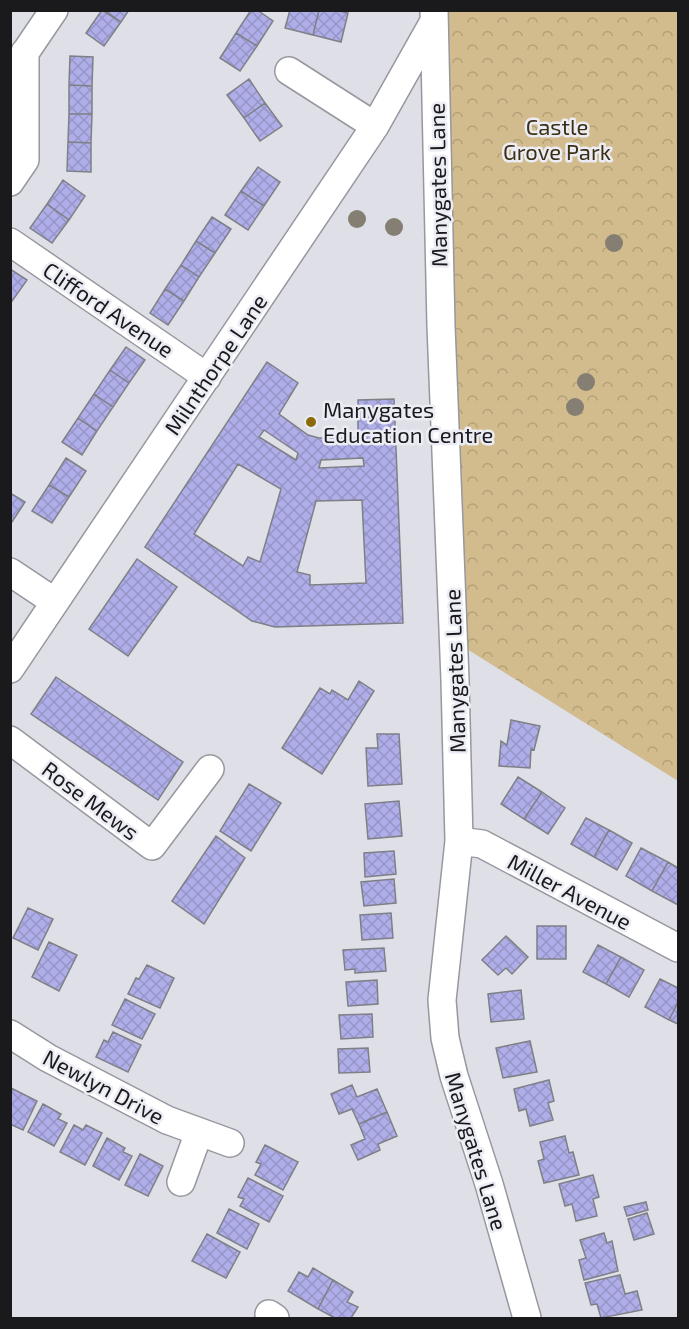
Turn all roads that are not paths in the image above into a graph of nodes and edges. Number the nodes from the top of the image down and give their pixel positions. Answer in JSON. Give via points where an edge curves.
{"nodes":[{"id":1,"x":54,"y":10,"type":"edge"},
{"id":2,"x":433,"y":17,"type":"edge"},
{"id":3,"x":19,"y":55,"type":"edge"},
{"id":4,"x":289,"y":71,"type":"dead end"},
{"id":5,"x":375,"y":126,"type":"junction"},
{"id":6,"x":10,"y":182,"type":"edge"},
{"id":7,"x":10,"y":242,"type":"edge"},
{"id":8,"x":207,"y":377,"type":"junction"},
{"id":9,"x":10,"y":572,"type":"edge"},
{"id":10,"x":54,"y":602,"type":"junction"},
{"id":11,"x":10,"y":669,"type":"edge"},
{"id":12,"x":10,"y":740,"type":"edge"},
{"id":13,"x":210,"y":770,"type":"dead end"},
{"id":14,"x":459,"y":841,"type":"junction"},
{"id":15,"x":678,"y":948,"type":"edge"},
{"id":16,"x":10,"y":1034,"type":"edge"},
{"id":17,"x":199,"y":1132,"type":"junction"},
{"id":18,"x":230,"y":1143,"type":"dead end"},
{"id":19,"x":182,"y":1182,"type":"dead end"},
{"id":20,"x":527,"y":1318,"type":"edge"}],
"edges":[{"from":1,"to":3,"type":"street"},
{"from":2,"to":5,"type":"street","name":"Milnthorpe Lane"},
{"from":2,"to":14,"type":"street","name":"Manygates Lane"},
{"from":3,"to":6,"type":"street","via":[[25,160]]},
{"from":4,"to":5,"type":"street"},
{"from":5,"to":8,"type":"street","name":"Milnthorpe Lane"},
{"from":7,"to":8,"type":"street","name":"Clifford Avenue"},
{"from":8,"to":10,"type":"street","name":"Milnthorpe Lane"},
{"from":9,"to":10,"type":"street"},
{"from":10,"to":11,"type":"street","name":"Milnthorpe Lane"},
{"from":12,"to":13,"type":"street","name":"Rose Mews","via":[[152,846]]},
{"from":14,"to":15,"type":"street","name":"Miller Avenue","via":[[482,844]]},
{"from":14,"to":20,"type":"street","name":"Manygates Lane","via":[[442,1000],[445,1038],[453,1076]]},
{"from":16,"to":17,"type":"street","name":"Newlyn Drive","via":[[167,1120]]},
{"from":17,"to":18,"type":"street","name":"Newlyn Drive"},
{"from":17,"to":19,"type":"street"}]}
